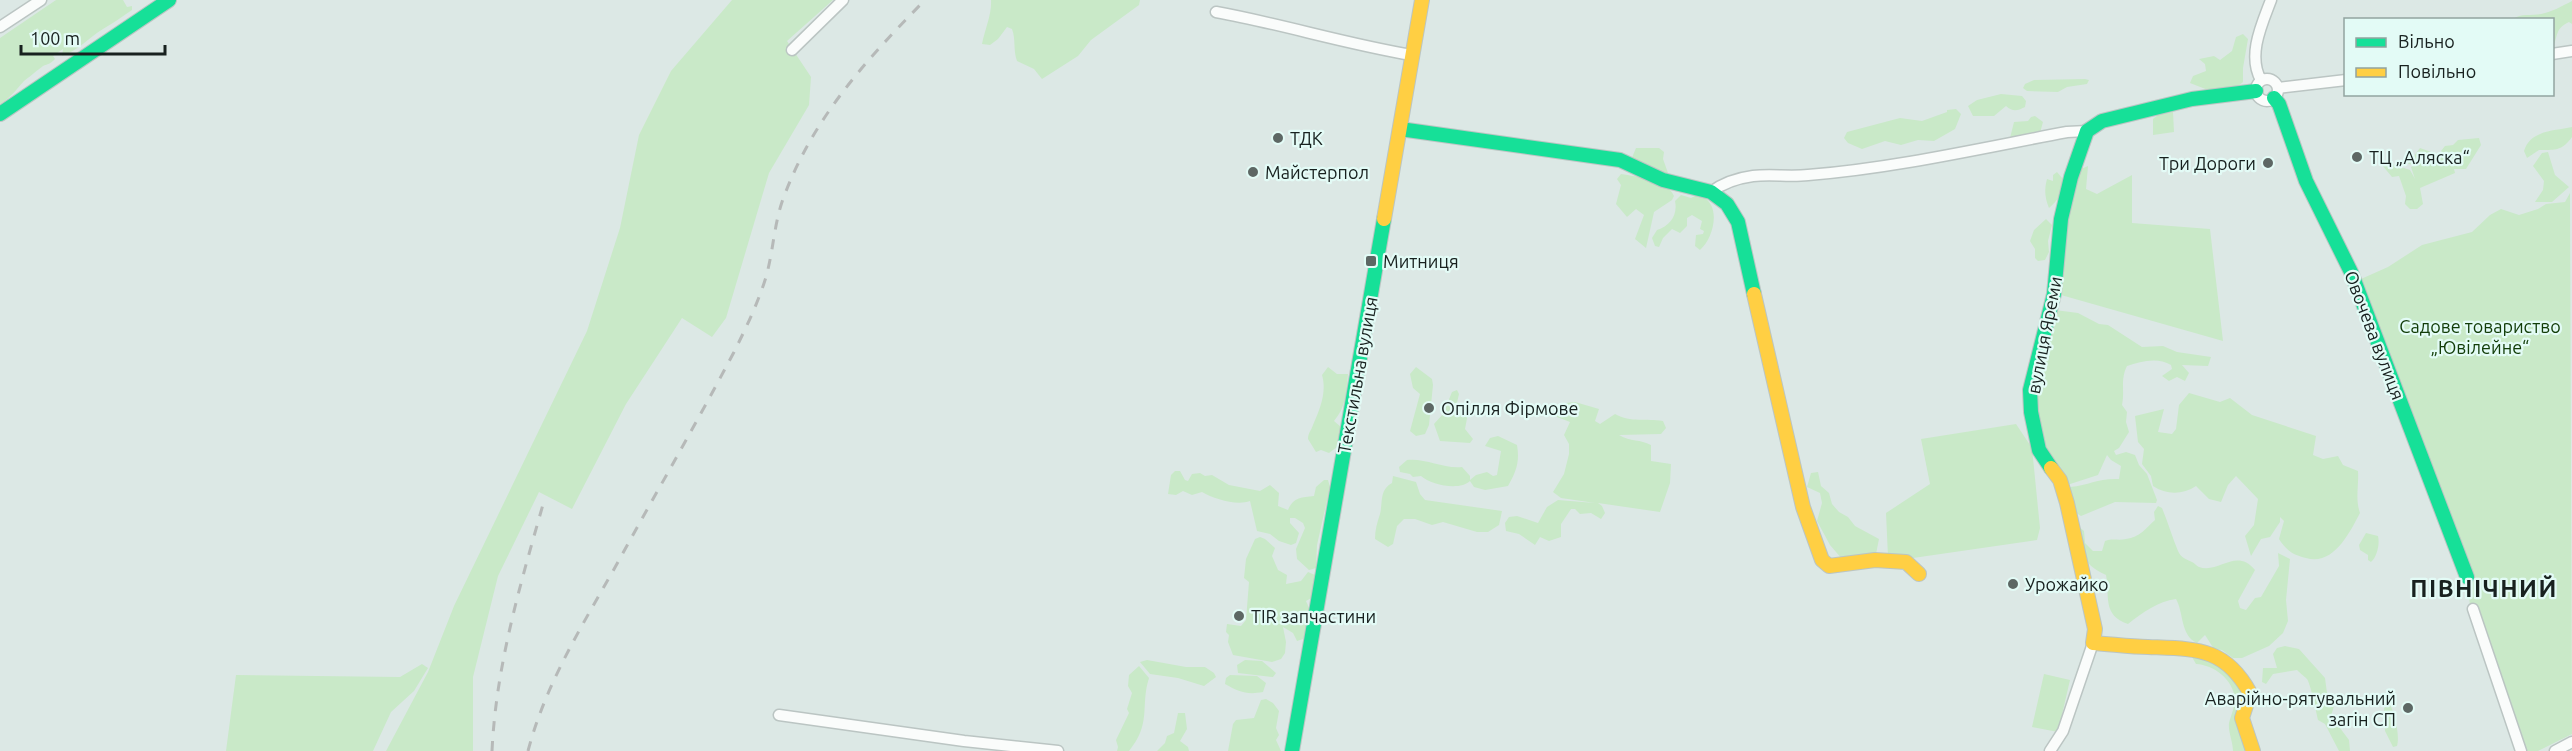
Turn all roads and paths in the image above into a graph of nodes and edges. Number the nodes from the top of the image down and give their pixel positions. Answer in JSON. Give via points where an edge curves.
{"nodes":[{"id":1,"x":41,"y":0,"type":"edge"},
{"id":2,"x":169,"y":0,"type":"edge"},
{"id":3,"x":843,"y":0,"type":"edge"},
{"id":4,"x":1422,"y":0,"type":"edge"},
{"id":5,"x":2271,"y":0,"type":"edge"},
{"id":6,"x":1216,"y":12,"type":"dead end"},
{"id":7,"x":0,"y":27,"type":"edge"},
{"id":8,"x":792,"y":50,"type":"dead end"},
{"id":9,"x":2572,"y":51,"type":"edge"},
{"id":10,"x":2554,"y":54,"type":"edge"},
{"id":11,"x":1412,"y":55,"type":"junction"},
{"id":12,"x":2344,"y":80,"type":"edge"},
{"id":13,"x":2259,"y":86,"type":"junction"},
{"id":14,"x":2276,"y":93,"type":"junction"},
{"id":15,"x":0,"y":114,"type":"edge"},
{"id":16,"x":1400,"y":129,"type":"junction"},
{"id":17,"x":2087,"y":131,"type":"junction"},
{"id":18,"x":1711,"y":192,"type":"junction"},
{"id":19,"x":1919,"y":574,"type":"dead end"},
{"id":20,"x":2467,"y":577,"type":"dead end"},
{"id":21,"x":2473,"y":609,"type":"dead end"},
{"id":22,"x":2093,"y":643,"type":"junction"},
{"id":23,"x":779,"y":715,"type":"dead end"},
{"id":24,"x":2572,"y":742,"type":"edge"},
{"id":25,"x":1058,"y":751,"type":"edge"},
{"id":26,"x":1292,"y":751,"type":"edge"},
{"id":27,"x":2050,"y":751,"type":"edge"},
{"id":28,"x":2253,"y":751,"type":"edge"},
{"id":29,"x":2521,"y":751,"type":"edge"},
{"id":30,"x":2555,"y":751,"type":"edge"}],
"edges":[{"from":1,"to":7,"type":"street"},
{"from":2,"to":15,"type":"street"},
{"from":3,"to":8,"type":"street"},
{"from":4,"to":11,"type":"street","name":"Текстильна вулиця"},
{"from":5,"to":13,"type":"street","via":[[2256,45]]},
{"from":6,"to":11,"type":"street"},
{"from":9,"to":10,"type":"street"},
{"from":11,"to":16,"type":"street","name":"Текстильна вулиця"},
{"from":12,"to":14,"type":"street"},
{"from":13,"to":14,"type":"street","via":[[2274,80]]},
{"from":13,"to":14,"type":"street","via":[[2265,101]]},
{"from":13,"to":17,"type":"street","via":[[2102,121]]},
{"from":14,"to":20,"type":"street","name":"Овочева вулиця","via":[[2306,181],[2351,272]]},
{"from":16,"to":18,"type":"street","via":[[1620,160],[1663,180]]},
{"from":16,"to":26,"type":"street","name":"Текстильна вулиця"},
{"from":17,"to":18,"type":"street","via":[[1850,170],[1753,176],[1721,184]]},
{"from":17,"to":22,"type":"street","name":"вулиця Яреми","via":[[2061,219],[2054,294],[2030,390],[2034,436],[2060,480],[2067,502],[2095,629]]},
{"from":18,"to":19,"type":"street","via":[[1727,204],[1738,222],[1803,507],[1821,560],[1830,566],[1875,560],[1906,562]]},
{"from":21,"to":29,"type":"street"},
{"from":22,"to":27,"type":"street","name":"вулиця Яреми","via":[[2063,730]]},
{"from":22,"to":28,"type":"street","via":[[2201,649],[2225,661],[2243,677],[2250,693],[2242,718]]},
{"from":23,"to":25,"type":"street"},
{"from":24,"to":30,"type":"street"}]}
